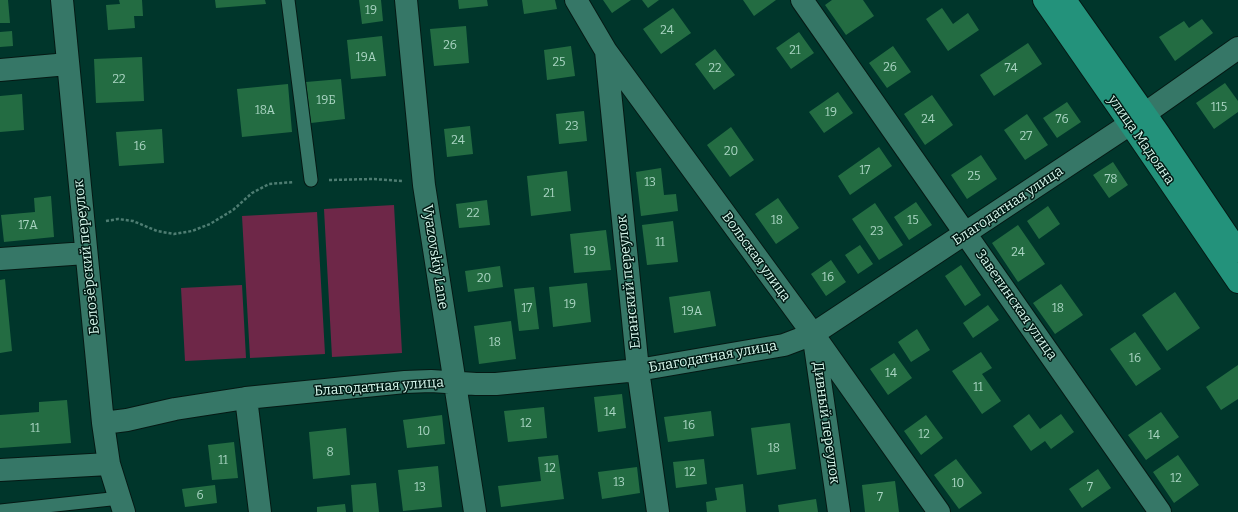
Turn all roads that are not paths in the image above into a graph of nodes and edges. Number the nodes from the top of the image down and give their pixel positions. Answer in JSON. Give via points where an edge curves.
{"nodes":[{"id":1,"x":62,"y":0,"type":"edge"},
{"id":2,"x":288,"y":0,"type":"edge"},
{"id":3,"x":406,"y":0,"type":"edge"},
{"id":4,"x":576,"y":0,"type":"edge"},
{"id":5,"x":802,"y":0,"type":"edge"},
{"id":6,"x":1044,"y":0,"type":"edge"},
{"id":7,"x":1065,"y":0,"type":"edge"},
{"id":8,"x":1238,"y":48,"type":"edge"},
{"id":9,"x":606,"y":51,"type":"junction"},
{"id":10,"x":68,"y":64,"type":"junction"},
{"id":11,"x":0,"y":70,"type":"edge"},
{"id":12,"x":1137,"y":119,"type":"junction"},
{"id":13,"x":310,"y":180,"type":"road end"},
{"id":14,"x":966,"y":233,"type":"junction"},
{"id":15,"x":1238,"y":251,"type":"edge"},
{"id":16,"x":86,"y":253,"type":"junction"},
{"id":17,"x":0,"y":259,"type":"edge"},
{"id":18,"x":1238,"y":282,"type":"edge"},
{"id":19,"x":813,"y":334,"type":"junction"},
{"id":20,"x":638,"y":370,"type":"junction"},
{"id":21,"x":454,"y":382,"type":"junction"},
{"id":22,"x":246,"y":398,"type":"junction"},
{"id":23,"x":103,"y":423,"type":"junction"},
{"id":24,"x":109,"y":464,"type":"junction"},
{"id":25,"x":0,"y":470,"type":"edge"},
{"id":26,"x":122,"y":505,"type":"edge"},
{"id":27,"x":0,"y":511,"type":"edge"},
{"id":28,"x":260,"y":512,"type":"edge"},
{"id":29,"x":475,"y":512,"type":"edge"},
{"id":30,"x":658,"y":512,"type":"edge"},
{"id":31,"x":840,"y":512,"type":"edge"},
{"id":32,"x":939,"y":512,"type":"edge"},
{"id":33,"x":1160,"y":512,"type":"edge"}],
"edges":[{"from":1,"to":10,"type":"street","name":"Белозёрский переулок"},
{"from":2,"to":13,"type":"lane"},
{"from":3,"to":21,"type":"street","name":"Vyazovskiy Lane","via":[[424,185]]},
{"from":4,"to":9,"type":"street","name":"Вольская улица"},
{"from":5,"to":14,"type":"street","name":"Заветинская улица"},
{"from":6,"to":12,"type":"main road","name":"улица Мадояна"},
{"from":7,"to":12,"type":"main road","name":"улица Мадояна"},
{"from":8,"to":12,"type":"street","name":"Благодатная улица"},
{"from":9,"to":19,"type":"street","name":"Вольская улица"},
{"from":9,"to":20,"type":"street","name":"Еланский переулок"},
{"from":10,"to":11,"type":"street"},
{"from":10,"to":16,"type":"street","name":"Белозёрский переулок"},
{"from":12,"to":14,"type":"street","name":"Благодатная улица"},
{"from":12,"to":15,"type":"main road","name":"улица Мадояна"},
{"from":12,"to":18,"type":"main road","name":"улица Мадояна"},
{"from":14,"to":19,"type":"street","name":"Благодатная улица"},
{"from":14,"to":33,"type":"street","name":"Заветинская улица"},
{"from":16,"to":17,"type":"street"},
{"from":16,"to":23,"type":"street","name":"Белозёрский переулок"},
{"from":19,"to":20,"type":"street","name":"Благодатная улица","via":[[784,345]]},
{"from":19,"to":31,"type":"street","name":"Дивный переулок"},
{"from":19,"to":32,"type":"street","name":"Вольская улица"},
{"from":20,"to":21,"type":"street","name":"Благодатная улица","via":[[496,384]]},
{"from":20,"to":30,"type":"street","name":"Еланский переулок"},
{"from":21,"to":22,"type":"street","name":"Благодатная улица","via":[[405,382]]},
{"from":21,"to":29,"type":"street","name":"Vyazovskiy Lane"},
{"from":22,"to":23,"type":"street","name":"Благодатная улица"},
{"from":22,"to":28,"type":"street"},
{"from":23,"to":24,"type":"street","name":"Белозёрский переулок"},
{"from":24,"to":25,"type":"street"},
{"from":24,"to":26,"type":"street","name":"Белозёрский переулок"},
{"from":26,"to":27,"type":"lane"}]}
